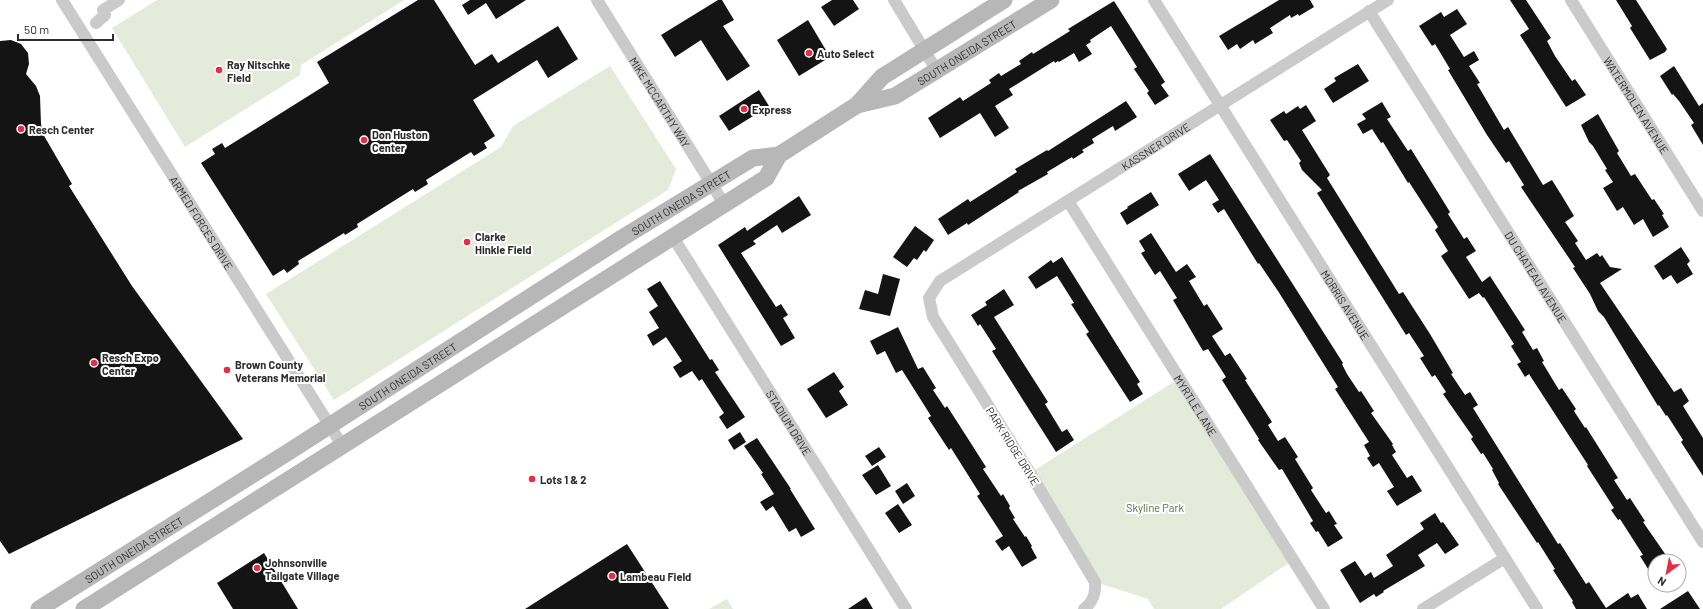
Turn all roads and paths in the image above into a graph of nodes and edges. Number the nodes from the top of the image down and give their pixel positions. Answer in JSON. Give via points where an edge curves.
{"nodes":[{"id":1,"x":62,"y":0,"type":"edge"},
{"id":2,"x":119,"y":0,"type":"edge"},
{"id":3,"x":597,"y":0,"type":"edge"},
{"id":4,"x":894,"y":0,"type":"edge"},
{"id":5,"x":1004,"y":0,"type":"edge"},
{"id":6,"x":1051,"y":0,"type":"edge"},
{"id":7,"x":1154,"y":0,"type":"edge"},
{"id":8,"x":1388,"y":0,"type":"edge"},
{"id":9,"x":1571,"y":0,"type":"edge"},
{"id":10,"x":1369,"y":11,"type":"junction"},
{"id":11,"x":96,"y":23,"type":"dead end"},
{"id":12,"x":924,"y":49,"type":"junction"},
{"id":13,"x":937,"y":70,"type":"junction"},
{"id":14,"x":856,"y":105,"type":"junction"},
{"id":15,"x":1220,"y":105,"type":"junction"},
{"id":16,"x":779,"y":155,"type":"junction"},
{"id":17,"x":711,"y":184,"type":"junction"},
{"id":18,"x":1068,"y":200,"type":"junction"},
{"id":19,"x":724,"y":204,"type":"junction"},
{"id":20,"x":1703,"y":211,"type":"edge"},
{"id":21,"x":673,"y":237,"type":"junction"},
{"id":22,"x":930,"y":298,"type":"joint"},
{"id":23,"x":330,"y":425,"type":"junction"},
{"id":24,"x":342,"y":445,"type":"junction"},
{"id":25,"x":1703,"y":542,"type":"edge"},
{"id":26,"x":1505,"y":558,"type":"junction"},
{"id":27,"x":39,"y":609,"type":"edge"},
{"id":28,"x":84,"y":609,"type":"edge"},
{"id":29,"x":906,"y":609,"type":"edge"},
{"id":30,"x":1084,"y":609,"type":"edge"},
{"id":31,"x":1324,"y":609,"type":"edge"},
{"id":32,"x":1423,"y":609,"type":"edge"},
{"id":33,"x":1537,"y":609,"type":"edge"}],
"edges":[{"from":1,"to":23,"type":"street","name":"ARMED FORCES DRIVE"},
{"from":2,"to":11,"type":"street","via":[[103,10],[105,16]]},
{"from":3,"to":17,"type":"street","name":"MIKE MCCARTHY WAY"},
{"from":4,"to":12,"type":"street"},
{"from":5,"to":12,"type":"street","name":"SOUTH ONEIDA STREET"},
{"from":6,"to":13,"type":"street","name":"SOUTH ONEIDA STREET"},
{"from":7,"to":15,"type":"street","name":"MORRIS AVENUE"},
{"from":8,"to":10,"type":"street","name":"KASSNER DRIVE"},
{"from":9,"to":20,"type":"street","name":"WATERMOLEN AVENUE"},
{"from":10,"to":15,"type":"street","name":"KASSNER DRIVE"},
{"from":10,"to":25,"type":"street","name":"DU CHATEAU AVENUE"},
{"from":12,"to":13,"type":"street"},
{"from":12,"to":14,"type":"street","name":"SOUTH ONEIDA STREET","via":[[882,77]]},
{"from":13,"to":14,"type":"street","name":"SOUTH ONEIDA STREET","via":[[896,96]]},
{"from":14,"to":16,"type":"street","name":"SOUTH ONEIDA STREET"},
{"from":15,"to":18,"type":"street","name":"KASSNER DRIVE"},
{"from":15,"to":26,"type":"street","name":"MORRIS AVENUE"},
{"from":16,"to":17,"type":"street","name":"SOUTH ONEIDA STREET","via":[[753,158]]},
{"from":16,"to":19,"type":"street","name":"SOUTH ONEIDA STREET","via":[[766,178]]},
{"from":17,"to":19,"type":"street","name":"MIKE MCCARTHY WAY"},
{"from":17,"to":23,"type":"street","name":"SOUTH ONEIDA STREET"},
{"from":18,"to":22,"type":"street","name":"KASSNER DRIVE","via":[[940,281]]},
{"from":18,"to":31,"type":"street","name":"MYRTLE LANE"},
{"from":19,"to":21,"type":"street","name":"SOUTH ONEIDA STREET"},
{"from":21,"to":24,"type":"street","name":"SOUTH ONEIDA STREET"},
{"from":21,"to":29,"type":"street","name":"STADIUM DRIVE"},
{"from":22,"to":30,"type":"street","name":"PARK RIDGE DRIVE","via":[[933,317],[1095,582],[1095,594],[1091,603]]},
{"from":23,"to":24,"type":"street","name":"ARMED FORCES DRIVE"},
{"from":23,"to":27,"type":"street","name":"SOUTH ONEIDA STREET"},
{"from":24,"to":28,"type":"street","name":"SOUTH ONEIDA STREET"},
{"from":26,"to":32,"type":"street"},
{"from":26,"to":33,"type":"street","name":"MORRIS AVENUE"}]}
